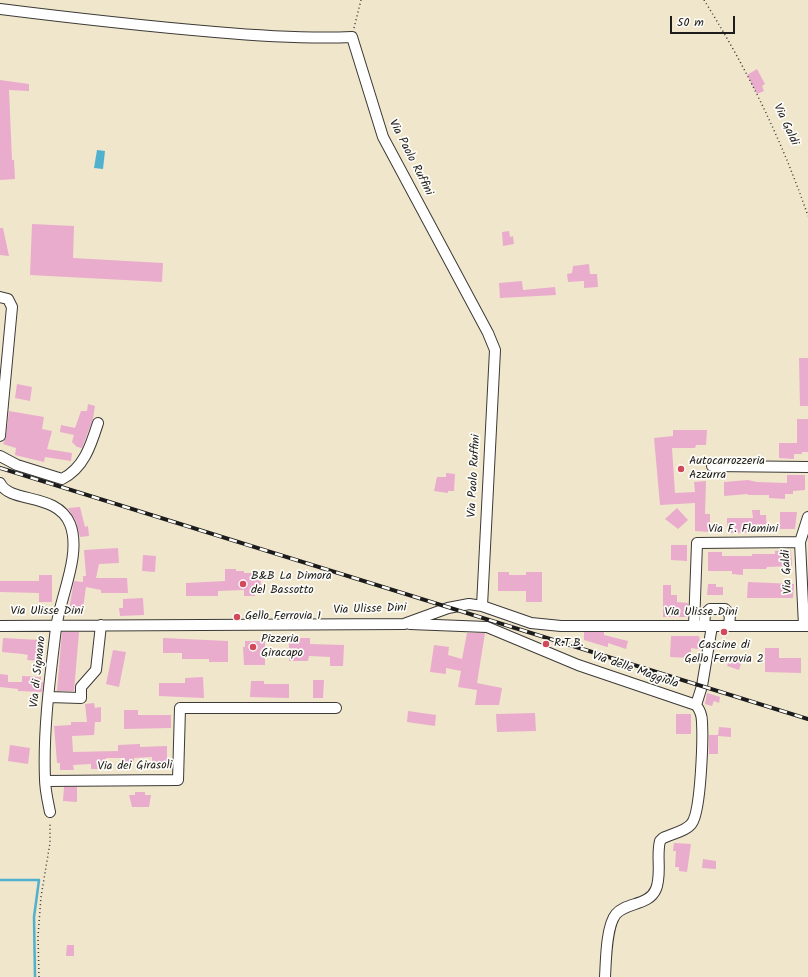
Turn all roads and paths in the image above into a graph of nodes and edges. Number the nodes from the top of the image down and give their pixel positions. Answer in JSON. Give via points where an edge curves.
{"nodes":[{"id":1,"x":361,"y":0,"type":"edge"},
{"id":2,"x":704,"y":0,"type":"edge"},
{"id":3,"x":0,"y":9,"type":"edge"},
{"id":4,"x":352,"y":37,"type":"junction"},
{"id":5,"x":808,"y":216,"type":"edge"},
{"id":6,"x":0,"y":297,"type":"edge"},
{"id":7,"x":98,"y":423,"type":"dead end"},
{"id":8,"x":0,"y":436,"type":"edge"},
{"id":9,"x":0,"y":456,"type":"edge"},
{"id":10,"x":712,"y":466,"type":"dead end"},
{"id":11,"x":808,"y":467,"type":"edge"},
{"id":12,"x":0,"y":483,"type":"edge"},
{"id":13,"x":808,"y":517,"type":"edge"},
{"id":14,"x":800,"y":542,"type":"junction"},
{"id":15,"x":482,"y":606,"type":"junction"},
{"id":16,"x":404,"y":624,"type":"junction"},
{"id":17,"x":101,"y":625,"type":"junction"},
{"id":18,"x":0,"y":626,"type":"edge"},
{"id":19,"x":56,"y":626,"type":"junction"},
{"id":20,"x":703,"y":626,"type":"junction"},
{"id":21,"x":730,"y":626,"type":"junction"},
{"id":22,"x":806,"y":626,"type":"edge"},
{"id":23,"x":49,"y":697,"type":"junction"},
{"id":24,"x":696,"y":705,"type":"junction"},
{"id":25,"x":336,"y":708,"type":"dead end"},
{"id":26,"x":44,"y":781,"type":"junction"},
{"id":27,"x":50,"y":812,"type":"joint"},
{"id":28,"x":39,"y":977,"type":"edge"},
{"id":29,"x":605,"y":977,"type":"edge"}],
"edges":[{"from":1,"to":4,"type":"path"},
{"from":2,"to":5,"type":"path","name":"Via Galdi","via":[[727,37],[773,128],[795,177]]},
{"from":3,"to":4,"type":"street","via":[[128,24],[277,37]]},
{"from":4,"to":15,"type":"street","name":"Via Paolo Ruffini","via":[[383,137],[495,350]]},
{"from":6,"to":8,"type":"street","via":[[8,299],[12,307]]},
{"from":7,"to":9,"type":"street","via":[[89,450],[70,475],[62,479],[17,465]]},
{"from":10,"to":11,"type":"street"},
{"from":12,"to":19,"type":"street","name":"Via di Signano","via":[[8,492],[46,502],[64,513],[69,522],[73,535],[73,551]]},
{"from":13,"to":14,"type":"street","name":"Via Galdi"},
{"from":14,"to":20,"type":"street","name":"Via F. Flamini","via":[[697,543]]},
{"from":14,"to":22,"type":"street","name":"Via Galdi"},
{"from":15,"to":16,"type":"street","name":"Via Ulisse Dini","via":[[458,606]]},
{"from":15,"to":20,"type":"street","name":"Via Ulisse Dini","via":[[517,619],[543,624]]},
{"from":16,"to":17,"type":"street","name":"Via Ulisse Dini"},
{"from":16,"to":24,"type":"street","name":"Via delle Maggiola","via":[[487,627],[578,665]]},
{"from":17,"to":19,"type":"street","name":"Via Ulisse Dini"},
{"from":17,"to":23,"type":"street","via":[[96,670],[81,687],[81,698]]},
{"from":18,"to":19,"type":"street","name":"Via Ulisse Dini"},
{"from":19,"to":23,"type":"street","name":"Via di Signano"},
{"from":20,"to":21,"type":"street","name":"Via Ulisse Dini"},
{"from":20,"to":21,"type":"street","via":[[705,614],[710,609],[725,609],[730,615]]},
{"from":20,"to":24,"type":"street","via":[[702,686]]},
{"from":21,"to":22,"type":"street","name":"Via Ulisse Dini"},
{"from":23,"to":26,"type":"street","name":"Via di Signano"},
{"from":24,"to":29,"type":"street","via":[[702,721],[702,756],[694,820],[688,827],[660,841],[658,883],[653,894],[646,900],[620,911],[611,922]]},
{"from":25,"to":26,"type":"street","name":"Via dei Girasoli","via":[[180,708],[178,780]]},
{"from":26,"to":27,"type":"street","name":"Via di Signano"},
{"from":27,"to":28,"type":"path","via":[[50,843],[40,912]]}]}
